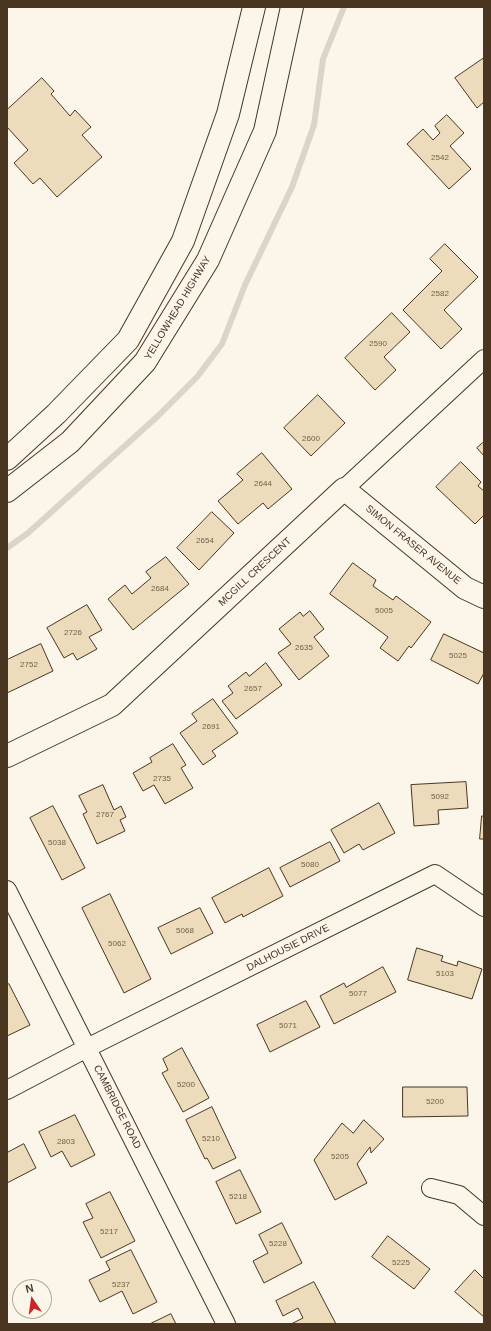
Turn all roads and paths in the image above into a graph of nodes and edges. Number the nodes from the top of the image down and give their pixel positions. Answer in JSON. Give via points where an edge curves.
{"nodes":[{"id":1,"x":254,"y":7,"type":"edge"},
{"id":2,"x":292,"y":7,"type":"edge"},
{"id":3,"x":484,"y":359,"type":"edge"},
{"id":4,"x":7,"y":459,"type":"edge"},
{"id":5,"x":344,"y":489,"type":"junction"},
{"id":6,"x":7,"y":491,"type":"edge"},
{"id":7,"x":484,"y":597,"type":"edge"},
{"id":8,"x":7,"y":756,"type":"edge"},
{"id":9,"x":7,"y":890,"type":"edge"},
{"id":10,"x":484,"y":907,"type":"edge"},
{"id":11,"x":87,"y":1048,"type":"junction"},
{"id":12,"x":7,"y":1090,"type":"edge"},
{"id":13,"x":431,"y":1188,"type":"dead end"},
{"id":14,"x":484,"y":1216,"type":"edge"},
{"id":15,"x":226,"y":1324,"type":"edge"}],
"edges":[{"from":1,"to":4,"type":"main road","via":[[228,114],[179,247],[128,340],[56,414]]},
{"from":2,"to":6,"type":"main road","name":"YELLOWHEAD HIGHWAY","via":[[265,131],[208,260],[145,362],[70,442]]},
{"from":3,"to":5,"type":"street","name":"MCGILL CRESCENT"},
{"from":5,"to":7,"type":"main road","name":"SIMON FRASER AVENUE","via":[[465,588]]},
{"from":5,"to":8,"type":"main road","name":"MCGILL CRESCENT","via":[[112,705]]},
{"from":9,"to":11,"type":"street","name":"CAMBRIDGE ROAD"},
{"from":10,"to":11,"type":"street","name":"DALHOUSIE DRIVE","via":[[435,874]]},
{"from":11,"to":12,"type":"street"},
{"from":11,"to":15,"type":"street","name":"CAMBRIDGE ROAD"},
{"from":13,"to":14,"type":"street","via":[[459,1195]]}]}
